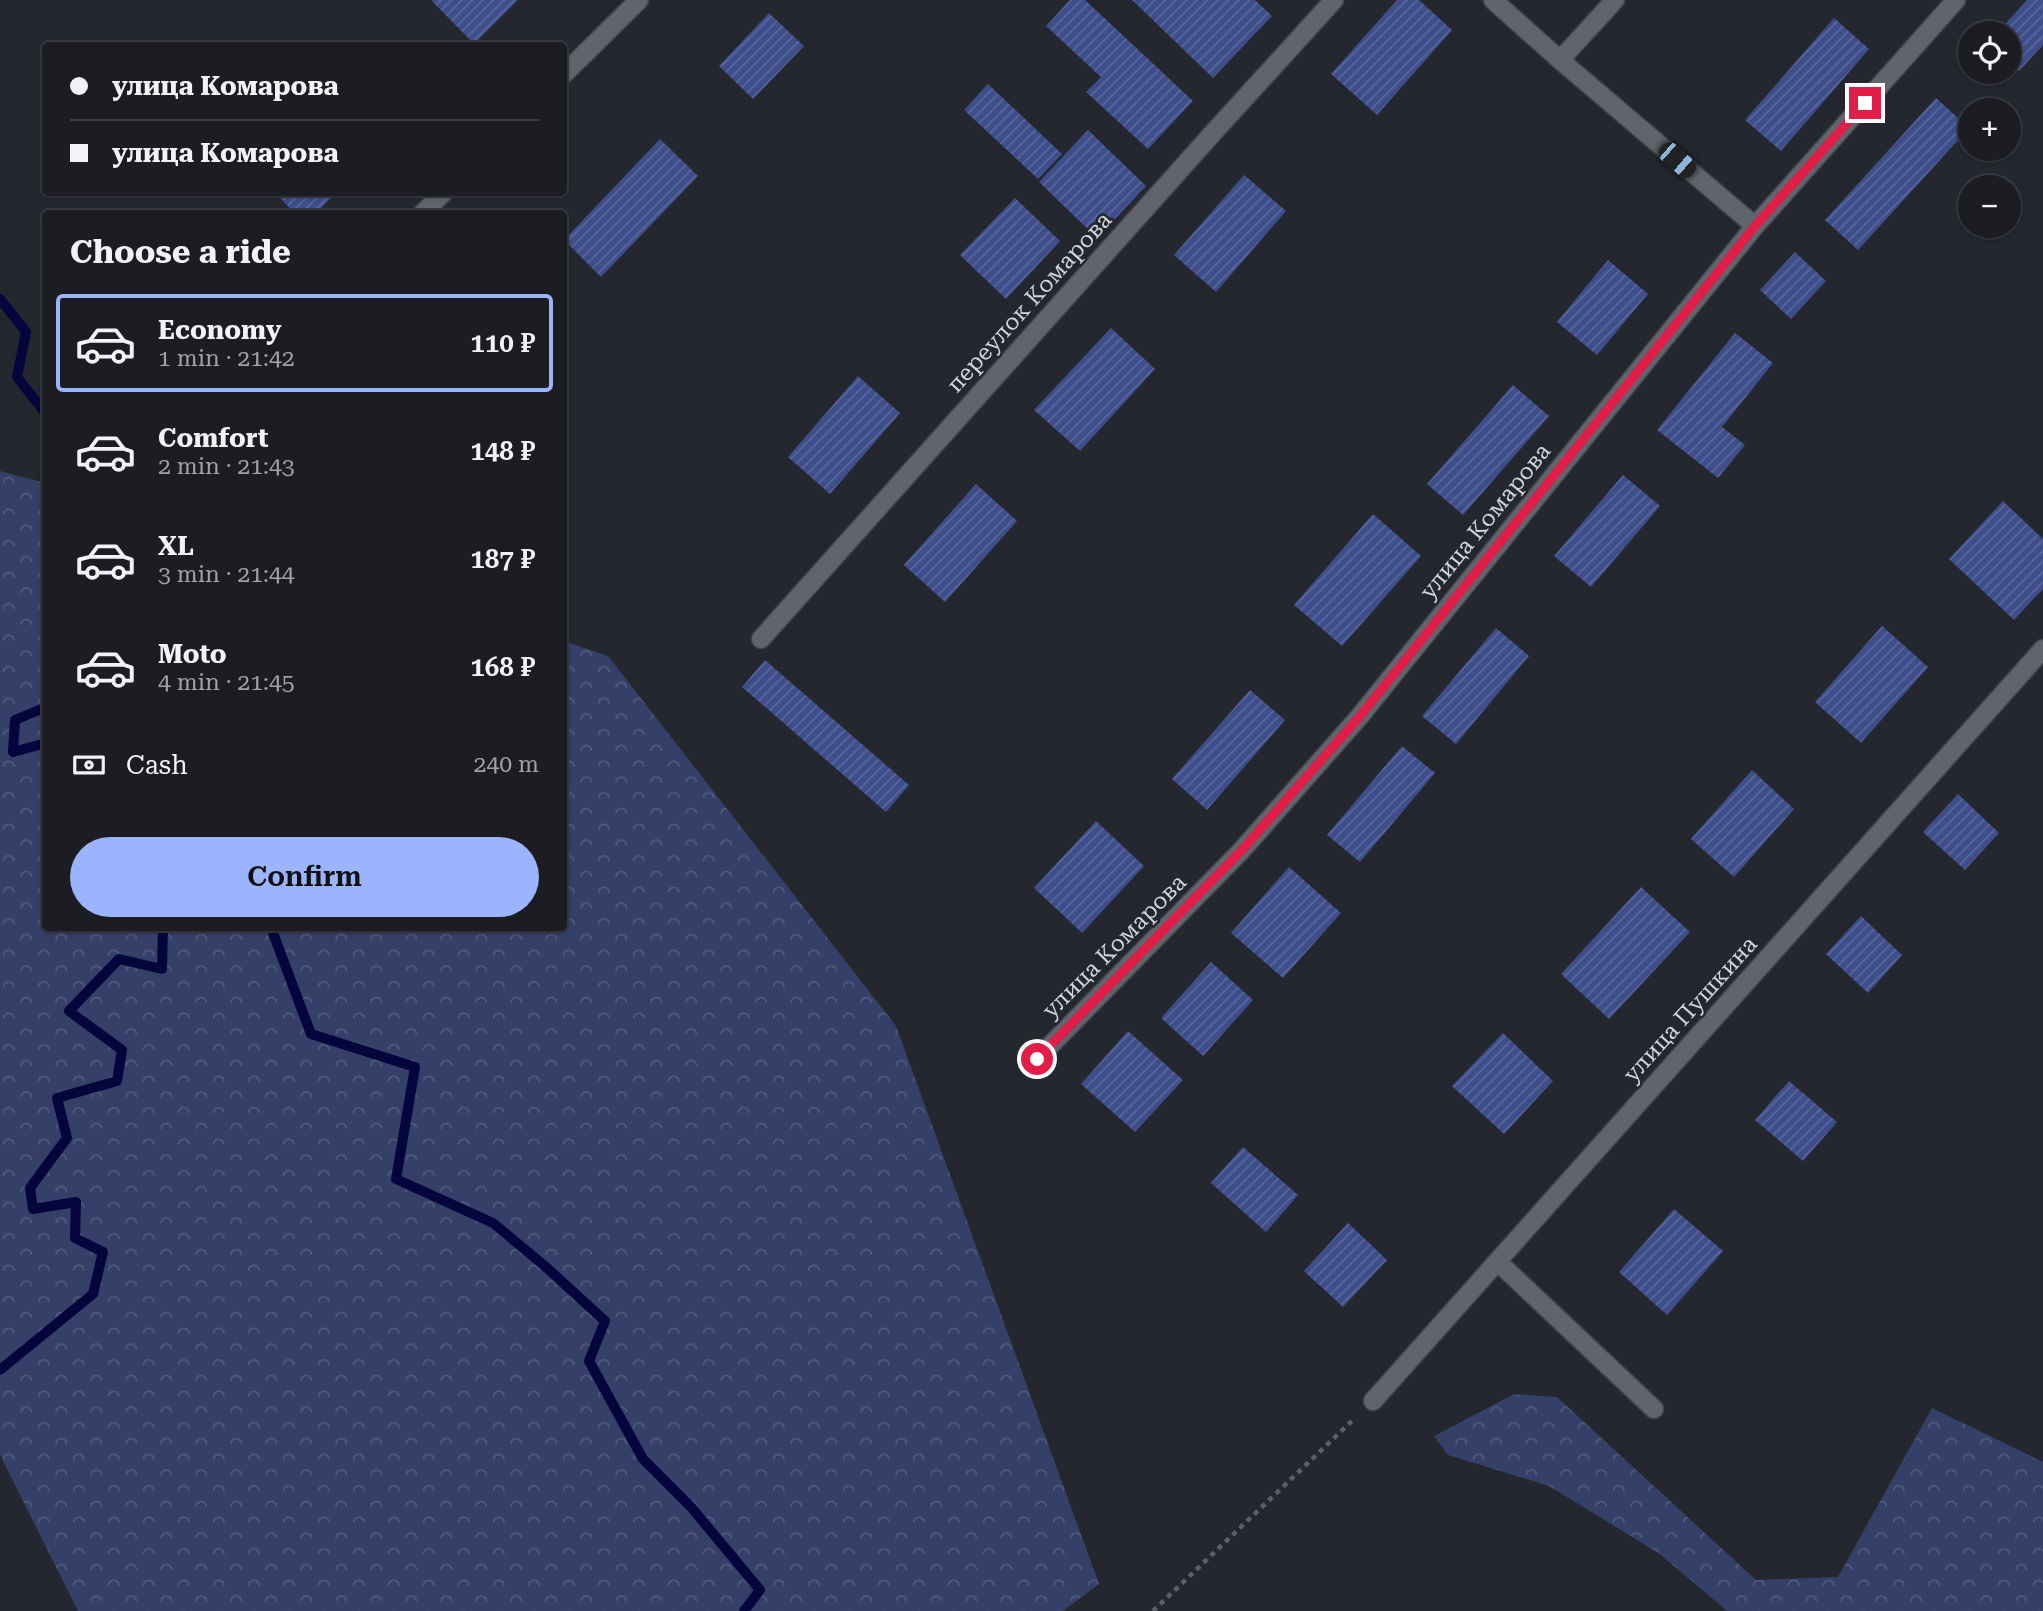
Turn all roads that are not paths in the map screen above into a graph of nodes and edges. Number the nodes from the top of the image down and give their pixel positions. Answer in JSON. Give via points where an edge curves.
{"nodes":[{"id":1,"x":639,"y":0,"type":"edge"},
{"id":2,"x":1334,"y":0,"type":"edge"},
{"id":3,"x":1493,"y":0,"type":"edge"},
{"id":4,"x":1615,"y":0,"type":"edge"},
{"id":5,"x":1956,"y":0,"type":"edge"},
{"id":6,"x":1560,"y":60,"type":"junction"},
{"id":7,"x":567,"y":71,"type":"edge"},
{"id":8,"x":440,"y":196,"type":"edge"},
{"id":9,"x":426,"y":210,"type":"edge"},
{"id":10,"x":1755,"y":226,"type":"junction"},
{"id":11,"x":761,"y":639,"type":"dead end"},
{"id":12,"x":2043,"y":649,"type":"edge"},
{"id":13,"x":1037,"y":1059,"type":"dead end"},
{"id":14,"x":1498,"y":1262,"type":"junction"},
{"id":15,"x":1373,"y":1401,"type":"road end"},
{"id":16,"x":1654,"y":1409,"type":"dead end"}],
"edges":[{"from":1,"to":7,"type":"street"},
{"from":2,"to":11,"type":"street","name":"переулок Комарова"},
{"from":3,"to":6,"type":"street"},
{"from":4,"to":6,"type":"street"},
{"from":5,"to":10,"type":"street","name":"улица Комарова"},
{"from":6,"to":10,"type":"street"},
{"from":8,"to":9,"type":"street"},
{"from":10,"to":13,"type":"street","name":"улица Комарова","via":[[1360,716],[1241,851]]},
{"from":12,"to":14,"type":"street","name":"улица Пушкина"},
{"from":14,"to":15,"type":"street","name":"улица Пушкина"},
{"from":14,"to":16,"type":"street"}]}
